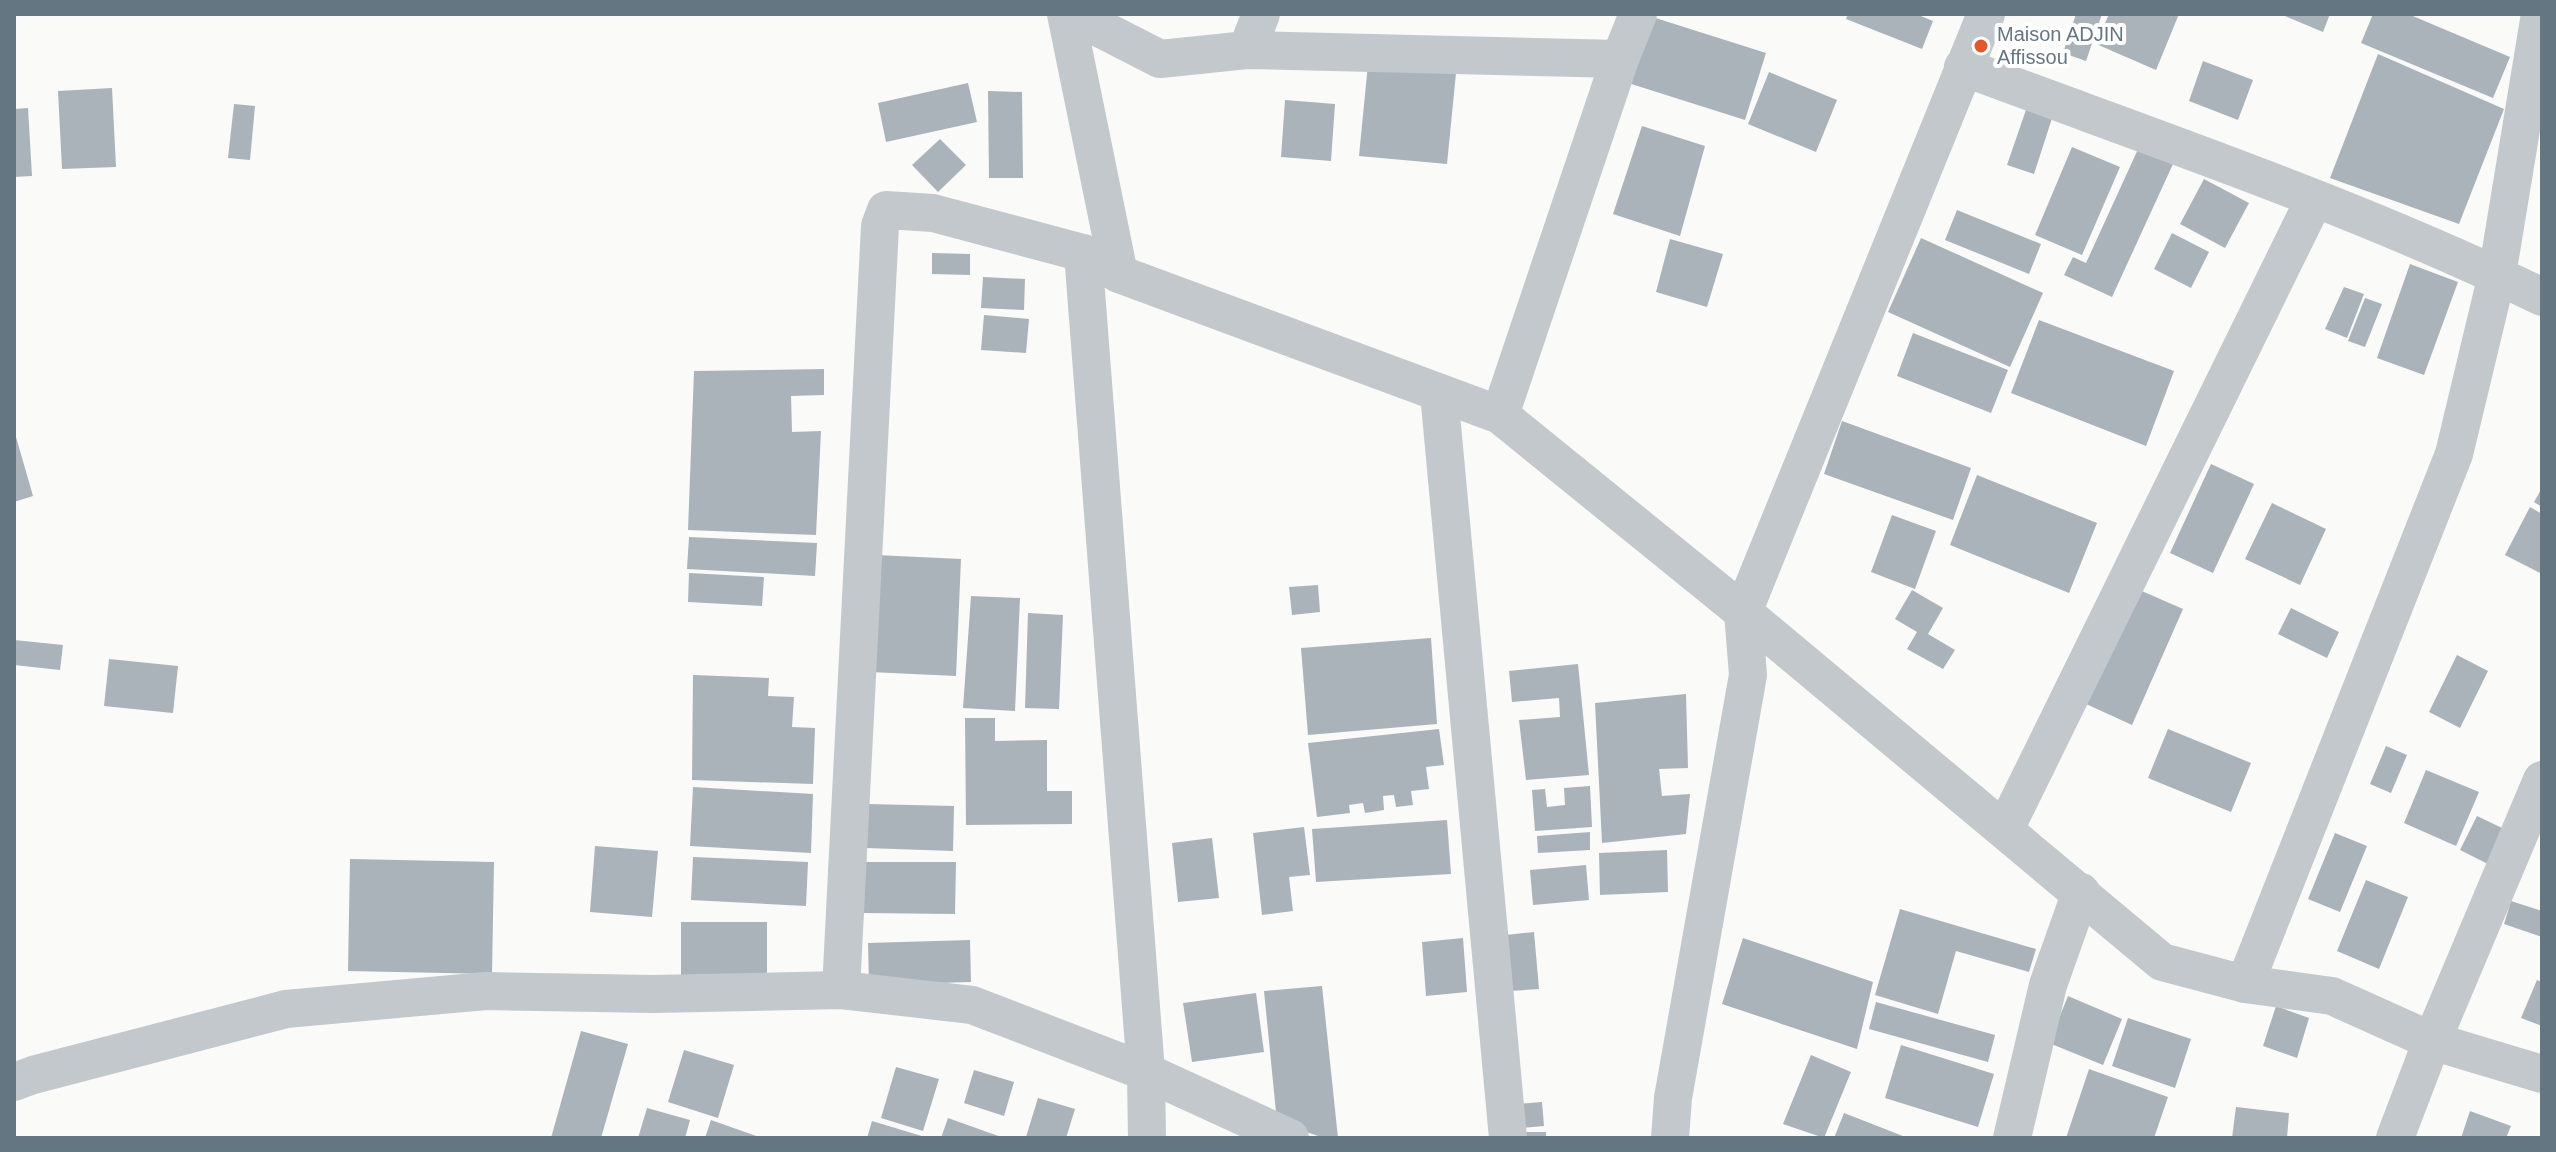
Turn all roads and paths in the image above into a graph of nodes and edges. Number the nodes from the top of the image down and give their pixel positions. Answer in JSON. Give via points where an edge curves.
{"nodes":[{"id":1,"x":1066,"y":14,"type":"edge"},
{"id":2,"x":1072,"y":14,"type":"edge"},
{"id":3,"x":1261,"y":14,"type":"edge"},
{"id":4,"x":1638,"y":14,"type":"edge"},
{"id":5,"x":1986,"y":14,"type":"edge"},
{"id":6,"x":2540,"y":14,"type":"edge"},
{"id":7,"x":1247,"y":50,"type":"junction"},
{"id":8,"x":1620,"y":59,"type":"junction"},
{"id":9,"x":1963,"y":67,"type":"junction"},
{"id":10,"x":2314,"y":200,"type":"junction"},
{"id":11,"x":1083,"y":253,"type":"junction"},
{"id":12,"x":1119,"y":274,"type":"junction"},
{"id":13,"x":2497,"y":275,"type":"junction"},
{"id":14,"x":2542,"y":297,"type":"edge"},
{"id":15,"x":1439,"y":393,"type":"junction"},
{"id":16,"x":1500,"y":415,"type":"junction"},
{"id":17,"x":1743,"y":612,"type":"junction"},
{"id":18,"x":2542,"y":780,"type":"edge"},
{"id":19,"x":2005,"y":829,"type":"junction"},
{"id":20,"x":2081,"y":892,"type":"junction"},
{"id":21,"x":2245,"y":984,"type":"junction"},
{"id":22,"x":841,"y":990,"type":"junction"},
{"id":23,"x":2432,"y":1041,"type":"junction"},
{"id":24,"x":1146,"y":1072,"type":"junction"},
{"id":25,"x":2542,"y":1074,"type":"edge"},
{"id":26,"x":14,"y":1082,"type":"edge"},
{"id":27,"x":1147,"y":1138,"type":"edge"},
{"id":28,"x":1290,"y":1138,"type":"edge"},
{"id":29,"x":1508,"y":1138,"type":"edge"},
{"id":30,"x":1670,"y":1138,"type":"edge"},
{"id":31,"x":2012,"y":1138,"type":"edge"},
{"id":32,"x":2395,"y":1138,"type":"edge"}],
"edges":[{"from":1,"to":12,"type":"street"},
{"from":2,"to":7,"type":"street","via":[[1160,59]]},
{"from":3,"to":7,"type":"street"},
{"from":4,"to":8,"type":"street"},
{"from":5,"to":9,"type":"street"},
{"from":6,"to":13,"type":"street"},
{"from":7,"to":8,"type":"street"},
{"from":8,"to":16,"type":"street"},
{"from":9,"to":10,"type":"street"},
{"from":9,"to":17,"type":"street"},
{"from":10,"to":13,"type":"street"},
{"from":10,"to":19,"type":"street"},
{"from":11,"to":12,"type":"street"},
{"from":11,"to":22,"type":"street","via":[[933,213],[886,210],[880,226]]},
{"from":11,"to":24,"type":"street"},
{"from":12,"to":15,"type":"street"},
{"from":13,"to":14,"type":"street"},
{"from":13,"to":21,"type":"street","via":[[2454,454]]},
{"from":15,"to":16,"type":"street"},
{"from":15,"to":29,"type":"street"},
{"from":16,"to":17,"type":"street"},
{"from":17,"to":19,"type":"street"},
{"from":17,"to":30,"type":"street","via":[[1748,675],[1675,1082]]},
{"from":18,"to":23,"type":"street"},
{"from":19,"to":20,"type":"street"},
{"from":20,"to":21,"type":"street","via":[[2162,962]]},
{"from":20,"to":31,"type":"street","via":[[2048,985]]},
{"from":21,"to":23,"type":"street","via":[[2332,996]]},
{"from":22,"to":24,"type":"street","via":[[972,1005]]},
{"from":22,"to":26,"type":"street","via":[[486,991],[286,1009]]},
{"from":23,"to":25,"type":"street"},
{"from":23,"to":32,"type":"street"},
{"from":24,"to":27,"type":"street"},
{"from":24,"to":28,"type":"street"}]}
